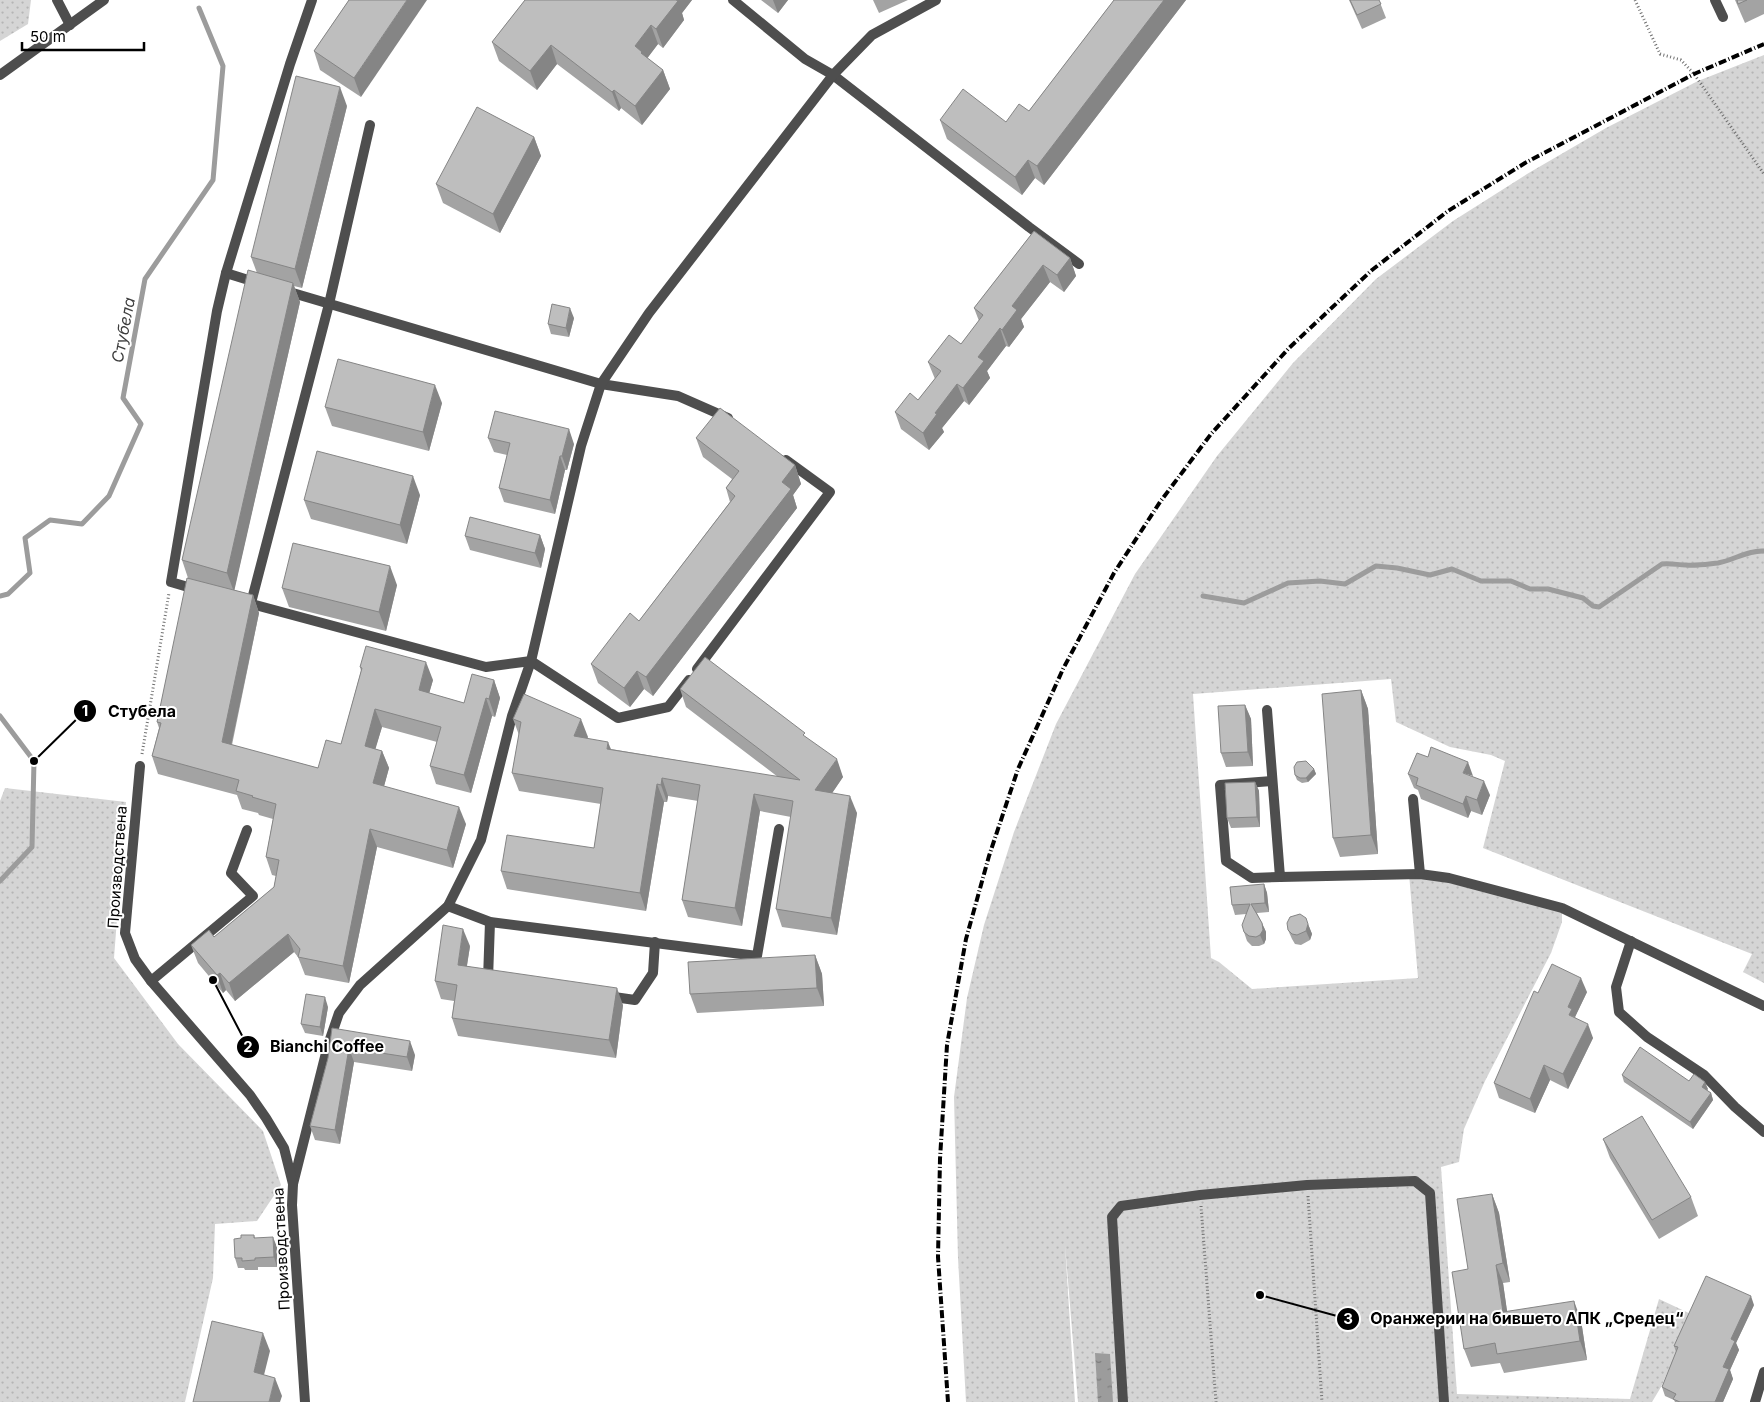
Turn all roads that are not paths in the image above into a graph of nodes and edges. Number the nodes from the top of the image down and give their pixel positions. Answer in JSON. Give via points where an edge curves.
{"nodes":[{"id":1,"x":57,"y":0,"type":"edge"},
{"id":2,"x":104,"y":0,"type":"edge"},
{"id":3,"x":312,"y":0,"type":"edge"},
{"id":4,"x":733,"y":0,"type":"edge"},
{"id":5,"x":936,"y":0,"type":"edge"},
{"id":6,"x":1715,"y":0,"type":"edge"},
{"id":7,"x":1722,"y":17,"type":"dead end"},
{"id":8,"x":70,"y":25,"type":"junction"},
{"id":9,"x":0,"y":74,"type":"edge"},
{"id":10,"x":832,"y":74,"type":"junction"},
{"id":11,"x":370,"y":125,"type":"dead end"},
{"id":12,"x":1079,"y":264,"type":"dead end"},
{"id":13,"x":226,"y":273,"type":"junction"},
{"id":14,"x":329,"y":304,"type":"junction"},
{"id":15,"x":601,"y":384,"type":"junction"},
{"id":16,"x":739,"y":426,"type":"edge"},
{"id":17,"x":777,"y":454,"type":"edge"},
{"id":18,"x":207,"y":592,"type":"edge"},
{"id":19,"x":233,"y":599,"type":"edge"},
{"id":20,"x":251,"y":604,"type":"junction"},
{"id":21,"x":531,"y":660,"type":"junction"},
{"id":22,"x":1267,"y":710,"type":"dead end"},
{"id":23,"x":140,"y":766,"type":"road end"},
{"id":24,"x":1272,"y":781,"type":"junction"},
{"id":25,"x":1413,"y":799,"type":"dead end"},
{"id":26,"x":779,"y":829,"type":"dead end"},
{"id":27,"x":247,"y":830,"type":"dead end"},
{"id":28,"x":1420,"y":874,"type":"junction"},
{"id":29,"x":1280,"y":878,"type":"junction"},
{"id":30,"x":448,"y":906,"type":"junction"},
{"id":31,"x":490,"y":922,"type":"junction"},
{"id":32,"x":1631,"y":941,"type":"junction"},
{"id":33,"x":654,"y":942,"type":"junction"},
{"id":34,"x":498,"y":980,"type":"edge"},
{"id":35,"x":151,"y":981,"type":"junction"},
{"id":36,"x":596,"y":994,"type":"edge"},
{"id":37,"x":1764,"y":1006,"type":"edge"},
{"id":38,"x":1764,"y":1132,"type":"edge"},
{"id":39,"x":294,"y":1184,"type":"junction"},
{"id":40,"x":1764,"y":1372,"type":"edge"},
{"id":41,"x":305,"y":1402,"type":"edge"},
{"id":42,"x":1123,"y":1402,"type":"edge"},
{"id":43,"x":1444,"y":1402,"type":"edge"},
{"id":44,"x":1755,"y":1402,"type":"edge"}],
"edges":[{"from":1,"to":8,"type":"street"},
{"from":2,"to":8,"type":"street"},
{"from":3,"to":13,"type":"street"},
{"from":4,"to":10,"type":"street","via":[[805,60]]},
{"from":5,"to":10,"type":"street","via":[[872,35]]},
{"from":6,"to":7,"type":"street"},
{"from":8,"to":9,"type":"street"},
{"from":10,"to":12,"type":"street"},
{"from":10,"to":15,"type":"street","via":[[648,313]]},
{"from":11,"to":14,"type":"street"},
{"from":13,"to":14,"type":"street"},
{"from":13,"to":18,"type":"street","via":[[171,582]]},
{"from":14,"to":15,"type":"street"},
{"from":14,"to":20,"type":"street"},
{"from":15,"to":16,"type":"street","via":[[678,396],[723,415]]},
{"from":15,"to":21,"type":"street","via":[[580,446]]},
{"from":17,"to":21,"type":"street","via":[[830,492],[668,707],[618,718]]},
{"from":19,"to":20,"type":"street"},
{"from":20,"to":21,"type":"street","via":[[486,667]]},
{"from":21,"to":30,"type":"street","via":[[512,716],[481,840]]},
{"from":22,"to":24,"type":"street"},
{"from":23,"to":35,"type":"street","name":"Производствена","via":[[125,933],[134,959]]},
{"from":24,"to":29,"type":"street"},
{"from":24,"to":29,"type":"street","via":[[1220,784],[1226,861],[1252,878]]},
{"from":25,"to":28,"type":"street"},
{"from":26,"to":33,"type":"street","via":[[757,956]]},
{"from":27,"to":35,"type":"street","via":[[231,872],[253,896]]},
{"from":28,"to":29,"type":"street"},
{"from":28,"to":32,"type":"street","via":[[1449,878],[1562,908]]},
{"from":30,"to":31,"type":"street"},
{"from":30,"to":39,"type":"street","via":[[360,985],[339,1013]]},
{"from":31,"to":33,"type":"street"},
{"from":31,"to":34,"type":"street","via":[[488,978]]},
{"from":32,"to":37,"type":"street"},
{"from":32,"to":38,"type":"street","via":[[1616,987],[1619,1012],[1646,1037],[1704,1075]]},
{"from":33,"to":36,"type":"street","via":[[653,973],[635,1000]]},
{"from":35,"to":39,"type":"street","name":"Производствена","via":[[266,1118],[284,1148]]},
{"from":39,"to":41,"type":"street","name":"Производствена","via":[[292,1205]]},
{"from":40,"to":44,"type":"street"},
{"from":42,"to":43,"type":"street","via":[[1112,1217],[1121,1206],[1307,1185],[1415,1181],[1430,1193]]}]}
